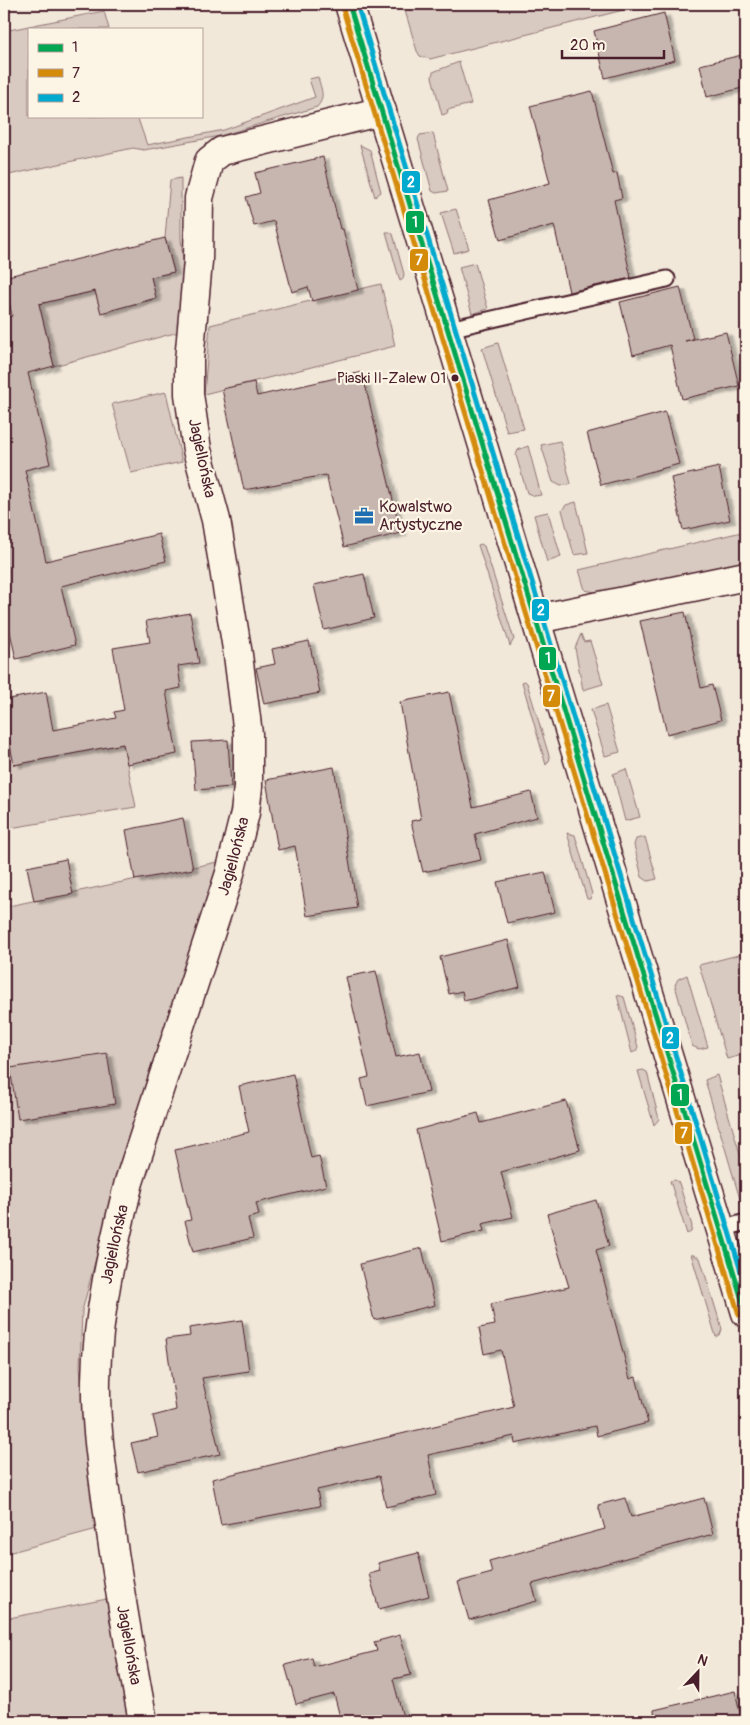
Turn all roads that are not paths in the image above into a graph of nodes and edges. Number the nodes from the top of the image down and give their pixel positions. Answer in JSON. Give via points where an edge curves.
{"nodes":[{"id":1,"x":349,"y":4,"type":"edge"},
{"id":2,"x":382,"y":111,"type":"junction"},
{"id":3,"x":667,"y":279,"type":"dead end"},
{"id":4,"x":449,"y":329,"type":"junction"},
{"id":5,"x":746,"y":576,"type":"edge"},
{"id":6,"x":537,"y":619,"type":"junction"},
{"id":7,"x":734,"y":1226,"type":"edge"},
{"id":8,"x":746,"y":1313,"type":"edge"},
{"id":9,"x":143,"y":1721,"type":"edge"}],
"edges":[{"from":1,"to":2,"type":"street"},
{"from":2,"to":4,"type":"street"},
{"from":2,"to":9,"type":"street","name":"Jagiellońska","via":[[222,151],[209,161],[199,198],[189,394],[197,450],[216,520],[238,655],[250,762],[245,812],[230,873],[129,1182],[115,1240],[99,1334],[96,1415],[103,1479]]},
{"from":3,"to":4,"type":"lane"},
{"from":4,"to":6,"type":"street"},
{"from":5,"to":6,"type":"street"},
{"from":6,"to":7,"type":"street"},
{"from":7,"to":8,"type":"street"}]}
